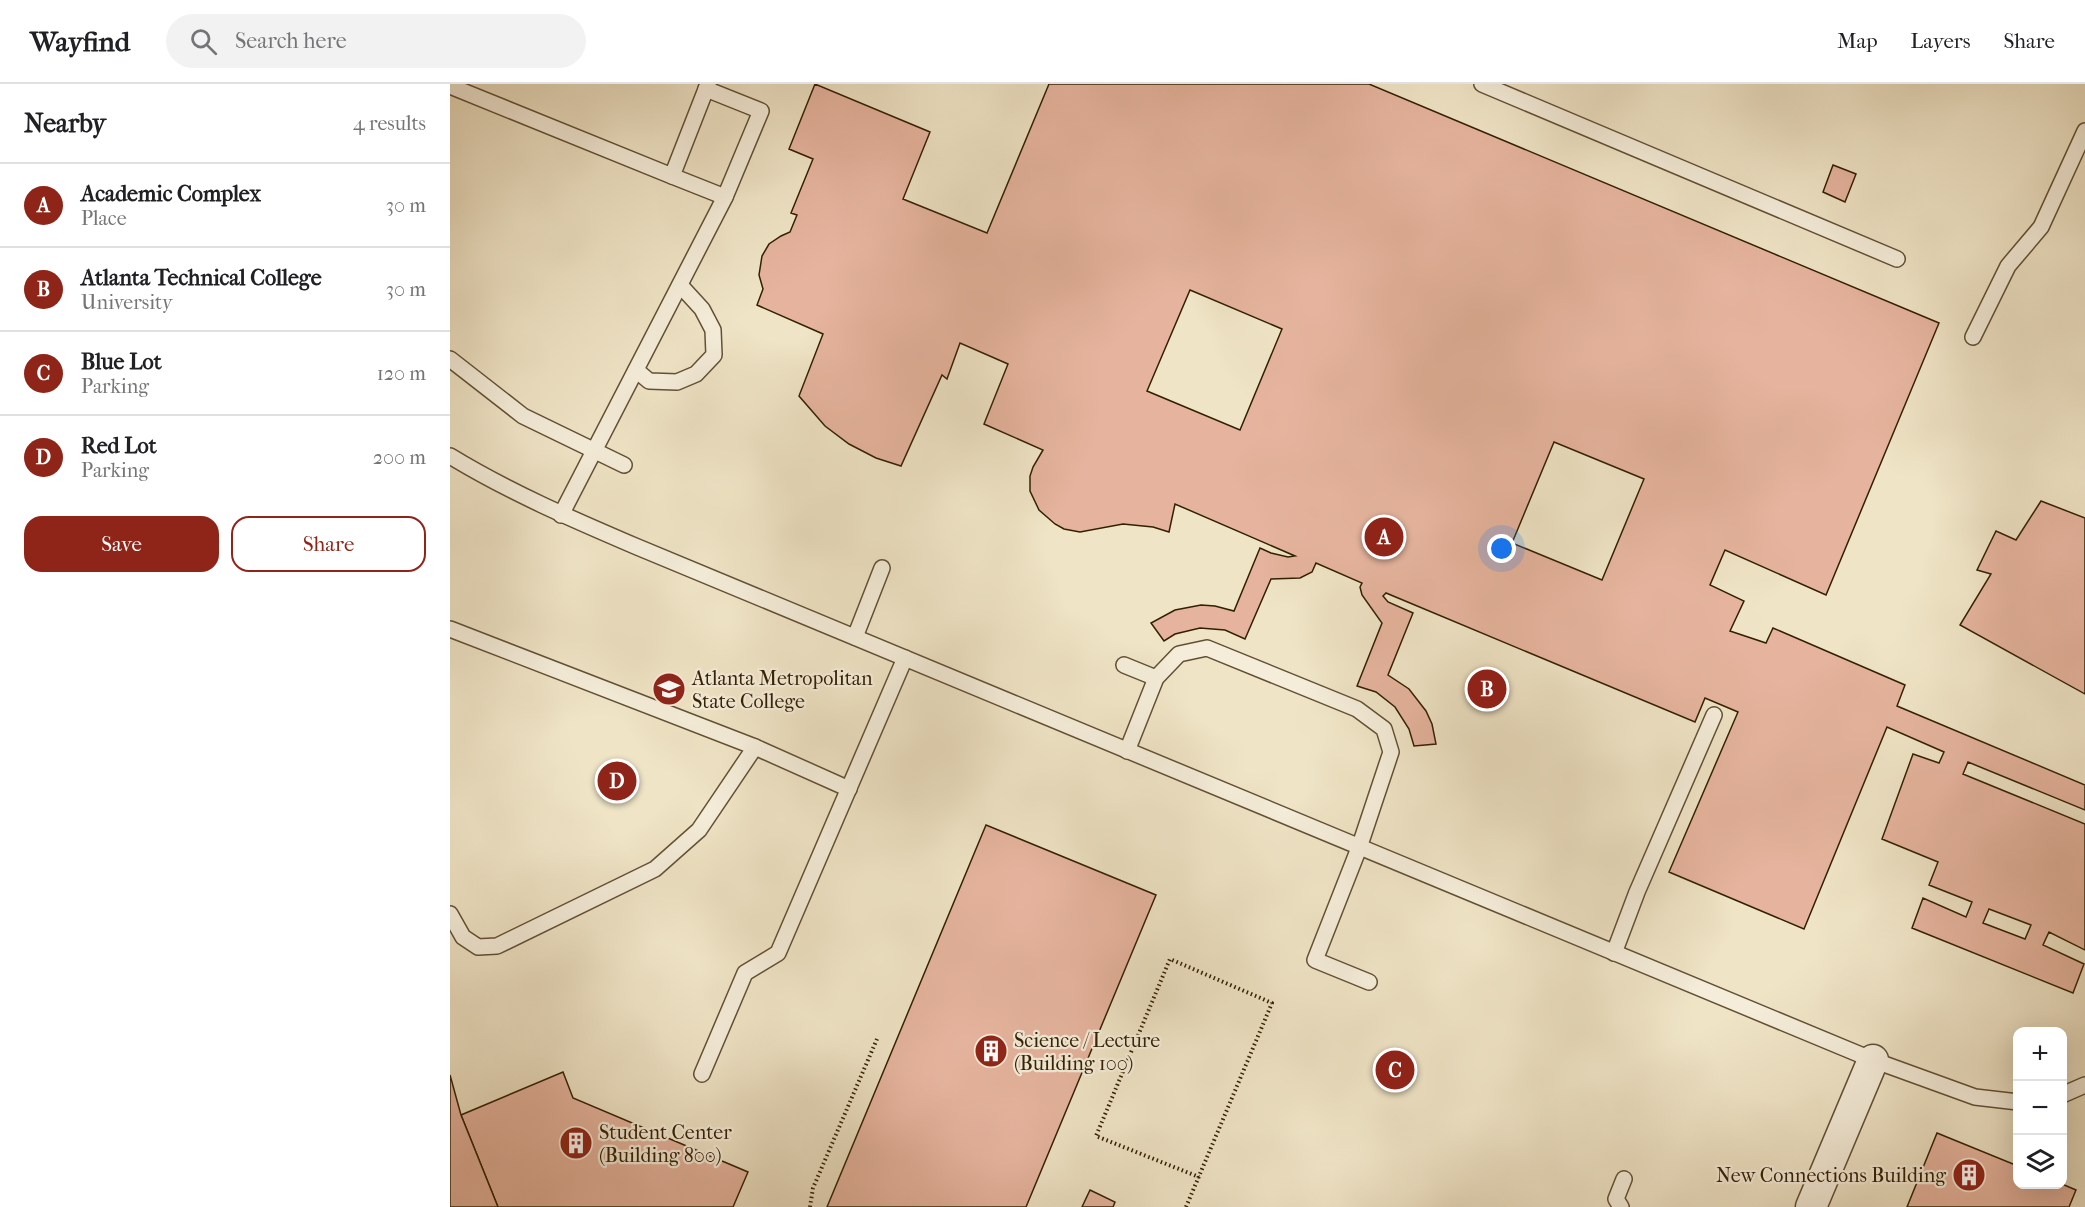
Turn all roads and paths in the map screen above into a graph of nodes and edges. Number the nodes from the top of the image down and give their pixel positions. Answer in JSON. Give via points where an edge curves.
{"nodes":[{"id":1,"x":1482,"y":84,"type":"edge"},
{"id":2,"x":450,"y":86,"type":"edge"},
{"id":3,"x":707,"y":86,"type":"edge"},
{"id":4,"x":2085,"y":130,"type":"edge"},
{"id":5,"x":672,"y":176,"type":"junction"},
{"id":6,"x":725,"y":197,"type":"junction"},
{"id":7,"x":1897,"y":260,"type":"dead end"},
{"id":8,"x":680,"y":285,"type":"junction"},
{"id":9,"x":1972,"y":337,"type":"dead end"},
{"id":10,"x":450,"y":359,"type":"edge"},
{"id":11,"x":636,"y":370,"type":"junction"},
{"id":12,"x":593,"y":452,"type":"junction"},
{"id":13,"x":450,"y":456,"type":"edge"},
{"id":14,"x":624,"y":465,"type":"dead end"},
{"id":15,"x":561,"y":515,"type":"junction"},
{"id":16,"x":882,"y":568,"type":"dead end"},
{"id":17,"x":450,"y":629,"type":"edge"},
{"id":18,"x":855,"y":637,"type":"junction"},
{"id":19,"x":904,"y":658,"type":"junction"},
{"id":20,"x":1124,"y":665,"type":"dead end"},
{"id":21,"x":1156,"y":678,"type":"junction"},
{"id":22,"x":1714,"y":716,"type":"dead end"},
{"id":23,"x":755,"y":747,"type":"junction"},
{"id":24,"x":1127,"y":750,"type":"junction"},
{"id":25,"x":849,"y":789,"type":"junction"},
{"id":26,"x":1359,"y":848,"type":"junction"},
{"id":27,"x":450,"y":914,"type":"edge"},
{"id":28,"x":1614,"y":953,"type":"junction"},
{"id":29,"x":1369,"y":982,"type":"dead end"},
{"id":30,"x":877,"y":1039,"type":"dead end"},
{"id":31,"x":1873,"y":1060,"type":"junction"},
{"id":32,"x":702,"y":1074,"type":"dead end"},
{"id":33,"x":2085,"y":1085,"type":"edge"},
{"id":34,"x":2067,"y":1093,"type":"edge"},
{"id":35,"x":2013,"y":1101,"type":"edge"},
{"id":36,"x":1199,"y":1177,"type":"junction"},
{"id":37,"x":1624,"y":1179,"type":"dead end"},
{"id":38,"x":810,"y":1207,"type":"edge"},
{"id":39,"x":1186,"y":1207,"type":"edge"},
{"id":40,"x":1621,"y":1207,"type":"edge"},
{"id":41,"x":1811,"y":1207,"type":"edge"}],
"edges":[{"from":1,"to":7,"type":"lane"},
{"from":2,"to":5,"type":"lane"},
{"from":3,"to":5,"type":"lane"},
{"from":3,"to":6,"type":"lane","via":[[761,111]]},
{"from":4,"to":9,"type":"lane","via":[[2041,227],[2008,266]]},
{"from":5,"to":6,"type":"lane"},
{"from":6,"to":8,"type":"lane"},
{"from":8,"to":11,"type":"lane"},
{"from":8,"to":11,"type":"lane","via":[[702,309],[713,330],[714,355],[696,374],[677,382],[650,381]]},
{"from":10,"to":12,"type":"lane","via":[[523,416]]},
{"from":11,"to":12,"type":"lane"},
{"from":12,"to":14,"type":"lane"},
{"from":12,"to":15,"type":"lane"},
{"from":13,"to":15,"type":"lane"},
{"from":15,"to":18,"type":"lane"},
{"from":16,"to":18,"type":"lane"},
{"from":17,"to":23,"type":"lane"},
{"from":18,"to":19,"type":"lane"},
{"from":19,"to":24,"type":"lane"},
{"from":19,"to":25,"type":"lane"},
{"from":20,"to":21,"type":"lane"},
{"from":21,"to":24,"type":"lane"},
{"from":21,"to":26,"type":"lane","via":[[1179,654],[1207,648],[1357,708],[1384,729],[1391,752]]},
{"from":22,"to":28,"type":"lane"},
{"from":23,"to":25,"type":"lane"},
{"from":23,"to":27,"type":"lane","via":[[699,830],[655,869],[497,946],[478,947],[463,937]]},
{"from":24,"to":26,"type":"lane"},
{"from":25,"to":32,"type":"lane","via":[[778,953],[745,973]]},
{"from":26,"to":28,"type":"lane"},
{"from":26,"to":29,"type":"lane","via":[[1315,960]]},
{"from":28,"to":31,"type":"lane"},
{"from":30,"to":38,"type":"path","via":[[813,1188]]},
{"from":31,"to":35,"type":"lane","via":[[1975,1097]]},
{"from":31,"to":41,"type":"street"},
{"from":33,"to":34,"type":"lane"},
{"from":36,"to":36,"type":"path","via":[[1272,1003],[1170,959],[1096,1136]]},
{"from":36,"to":39,"type":"path"},
{"from":37,"to":40,"type":"lane","via":[[1616,1199]]}]}
